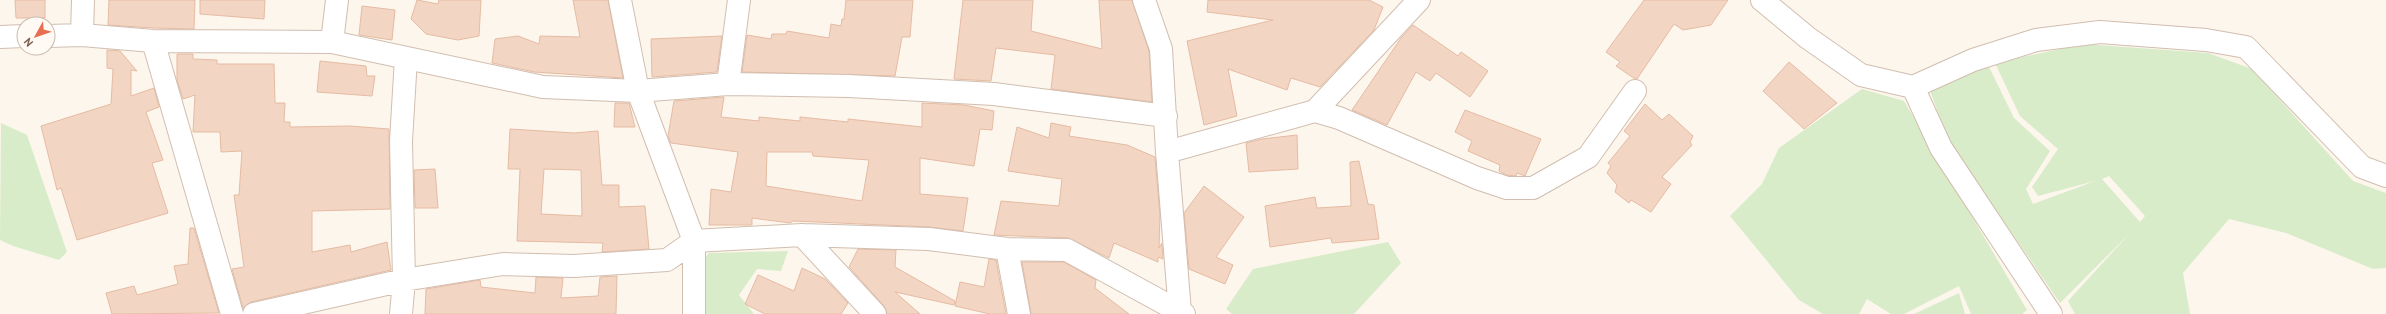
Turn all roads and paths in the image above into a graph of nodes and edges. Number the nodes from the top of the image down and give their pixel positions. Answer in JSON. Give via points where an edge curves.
{"nodes":[{"id":1,"x":83,"y":0,"type":"edge"},
{"id":2,"x":337,"y":0,"type":"edge"},
{"id":3,"x":620,"y":0,"type":"edge"},
{"id":4,"x":739,"y":0,"type":"edge"},
{"id":5,"x":1144,"y":0,"type":"edge"},
{"id":6,"x":1419,"y":0,"type":"edge"},
{"id":7,"x":1762,"y":0,"type":"edge"},
{"id":8,"x":82,"y":35,"type":"junction"},
{"id":9,"x":16,"y":36,"type":"edge"},
{"id":10,"x":56,"y":36,"type":"edge"},
{"id":11,"x":0,"y":37,"type":"edge"},
{"id":12,"x":153,"y":42,"type":"junction"},
{"id":13,"x":332,"y":42,"type":"junction"},
{"id":14,"x":406,"y":58,"type":"junction"},
{"id":15,"x":728,"y":84,"type":"junction"},
{"id":16,"x":1913,"y":87,"type":"junction"},
{"id":17,"x":638,"y":91,"type":"junction"},
{"id":18,"x":1635,"y":91,"type":"dead end"},
{"id":19,"x":1314,"y":111,"type":"junction"},
{"id":20,"x":1166,"y":116,"type":"junction"},
{"id":21,"x":1167,"y":152,"type":"junction"},
{"id":22,"x":2386,"y":176,"type":"edge"},
{"id":23,"x":802,"y":235,"type":"junction"},
{"id":24,"x":694,"y":241,"type":"junction"},
{"id":25,"x":1007,"y":249,"type":"junction"},
{"id":26,"x":404,"y":280,"type":"junction"},
{"id":27,"x":1181,"y":313,"type":"edge"},
{"id":28,"x":232,"y":314,"type":"edge"},
{"id":29,"x":254,"y":314,"type":"edge"},
{"id":30,"x":401,"y":314,"type":"edge"},
{"id":31,"x":694,"y":314,"type":"edge"},
{"id":32,"x":875,"y":314,"type":"edge"},
{"id":33,"x":1019,"y":314,"type":"edge"},
{"id":34,"x":2050,"y":314,"type":"edge"}],
"edges":[{"from":1,"to":8,"type":"street"},
{"from":2,"to":13,"type":"street"},
{"from":3,"to":17,"type":"street"},
{"from":4,"to":15,"type":"street"},
{"from":5,"to":20,"type":"street","via":[[1162,49]]},
{"from":6,"to":19,"type":"street"},
{"from":7,"to":16,"type":"street","via":[[1808,38],[1861,75]]},
{"from":8,"to":10,"type":"street"},
{"from":8,"to":12,"type":"street"},
{"from":9,"to":11,"type":"street"},
{"from":12,"to":13,"type":"street"},
{"from":12,"to":28,"type":"street"},
{"from":13,"to":14,"type":"street"},
{"from":14,"to":17,"type":"street","via":[[543,87]]},
{"from":14,"to":26,"type":"street","via":[[401,141]]},
{"from":15,"to":17,"type":"street"},
{"from":15,"to":20,"type":"street","via":[[849,86],[994,94]]},
{"from":16,"to":22,"type":"street","via":[[1974,60],[2036,40],[2100,32],[2219,42],[2246,47],[2362,167]]},
{"from":16,"to":34,"type":"street","via":[[1941,148]]},
{"from":17,"to":24,"type":"street"},
{"from":18,"to":19,"type":"street","via":[[1588,157],[1533,188],[1507,188],[1477,178],[1339,118]]},
{"from":19,"to":21,"type":"street"},
{"from":20,"to":21,"type":"street"},
{"from":21,"to":27,"type":"street"},
{"from":23,"to":24,"type":"street"},
{"from":23,"to":25,"type":"street","via":[[929,239]]},
{"from":23,"to":32,"type":"street"},
{"from":24,"to":26,"type":"street","via":[[667,260],[574,266],[503,264]]},
{"from":24,"to":31,"type":"street"},
{"from":25,"to":27,"type":"street","via":[[1067,250]]},
{"from":25,"to":33,"type":"street"},
{"from":26,"to":29,"type":"street"},
{"from":26,"to":30,"type":"street"}]}
